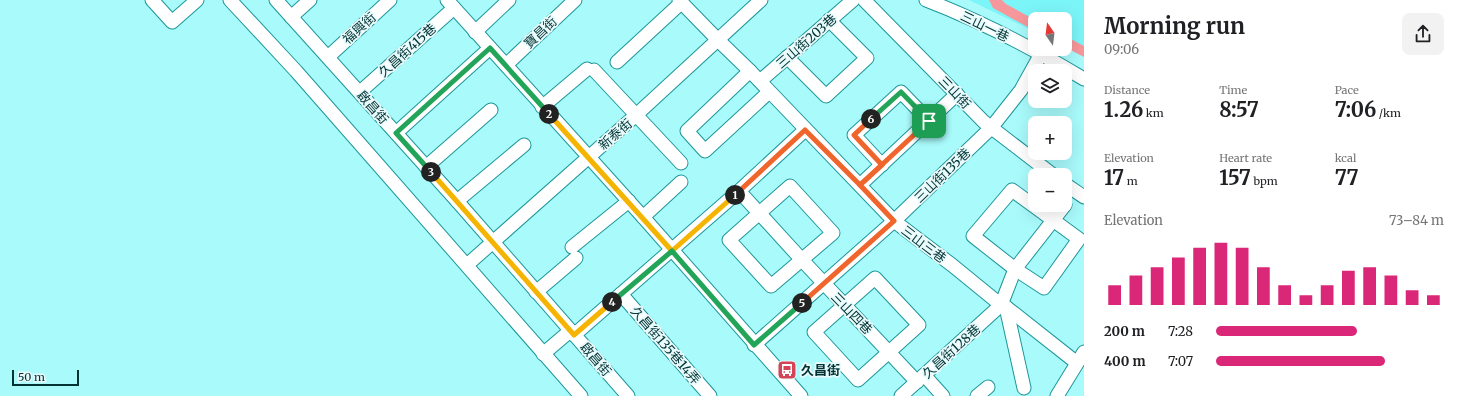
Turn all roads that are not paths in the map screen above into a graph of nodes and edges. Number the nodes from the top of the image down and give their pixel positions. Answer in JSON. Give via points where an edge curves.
{"nodes":[{"id":1,"x":152,"y":0,"type":"edge"},
{"id":2,"x":163,"y":0,"type":"edge"},
{"id":3,"x":230,"y":0,"type":"edge"},
{"id":4,"x":276,"y":0,"type":"edge"},
{"id":5,"x":310,"y":0,"type":"edge"},
{"id":6,"x":390,"y":0,"type":"edge"},
{"id":7,"x":509,"y":0,"type":"edge"},
{"id":8,"x":575,"y":0,"type":"edge"},
{"id":9,"x":761,"y":0,"type":"edge"},
{"id":10,"x":853,"y":0,"type":"edge"},
{"id":11,"x":864,"y":0,"type":"edge"},
{"id":12,"x":926,"y":0,"type":"edge"},
{"id":13,"x":680,"y":1,"type":"edge"},
{"id":14,"x":191,"y":2,"type":"edge"},
{"id":15,"x":450,"y":4,"type":"edge"},
{"id":16,"x":291,"y":17,"type":"junction"},
{"id":17,"x":175,"y":19,"type":"junction"},
{"id":18,"x":829,"y":20,"type":"junction"},
{"id":19,"x":475,"y":32,"type":"junction"},
{"id":20,"x":718,"y":40,"type":"junction"},
{"id":21,"x":490,"y":48,"type":"junction"},
{"id":22,"x":1028,"y":48,"type":"edge"},
{"id":23,"x":1040,"y":56,"type":"edge"},
{"id":24,"x":1044,"y":56,"type":"edge"},
{"id":25,"x":328,"y":57,"type":"junction"},
{"id":26,"x":787,"y":57,"type":"junction"},
{"id":27,"x":616,"y":62,"type":"dead end"},
{"id":28,"x":506,"y":65,"type":"junction"},
{"id":29,"x":750,"y":71,"type":"junction"},
{"id":30,"x":1084,"y":79,"type":"edge"},
{"id":31,"x":760,"y":81,"type":"junction"},
{"id":32,"x":360,"y":92,"type":"junction"},
{"id":33,"x":769,"y":92,"type":"junction"},
{"id":34,"x":957,"y":94,"type":"junction"},
{"id":35,"x":542,"y":107,"type":"junction"},
{"id":36,"x":491,"y":110,"type":"dead end"},
{"id":37,"x":636,"y":116,"type":"junction"},
{"id":38,"x":929,"y":121,"type":"junction"},
{"id":39,"x":991,"y":128,"type":"junction"},
{"id":40,"x":805,"y":130,"type":"junction"},
{"id":41,"x":396,"y":133,"type":"junction"},
{"id":42,"x":524,"y":145,"type":"dead end"},
{"id":43,"x":589,"y":157,"type":"junction"},
{"id":44,"x":681,"y":163,"type":"dead end"},
{"id":45,"x":882,"y":165,"type":"junction"},
{"id":46,"x":426,"y":167,"type":"junction"},
{"id":47,"x":1045,"y":168,"type":"edge"},
{"id":48,"x":681,"y":182,"type":"dead end"},
{"id":49,"x":860,"y":185,"type":"junction"},
{"id":50,"x":739,"y":192,"type":"junction"},
{"id":51,"x":457,"y":201,"type":"junction"},
{"id":52,"x":629,"y":201,"type":"junction"},
{"id":53,"x":1059,"y":212,"type":"edge"},
{"id":54,"x":759,"y":213,"type":"junction"},
{"id":55,"x":643,"y":217,"type":"junction"},
{"id":56,"x":1053,"y":220,"type":"junction"},
{"id":57,"x":894,"y":221,"type":"junction"},
{"id":58,"x":493,"y":242,"type":"junction"},
{"id":59,"x":672,"y":251,"type":"junction"},
{"id":60,"x":802,"y":260,"type":"junction"},
{"id":61,"x":467,"y":265,"type":"junction"},
{"id":62,"x":1015,"y":269,"type":"junction"},
{"id":63,"x":824,"y":284,"type":"junction"},
{"id":64,"x":536,"y":292,"type":"junction"},
{"id":65,"x":621,"y":294,"type":"junction"},
{"id":66,"x":845,"y":305,"type":"junction"},
{"id":67,"x":1003,"y":306,"type":"junction"},
{"id":68,"x":572,"y":333,"type":"junction"},
{"id":69,"x":754,"y":345,"type":"junction"},
{"id":70,"x":889,"y":352,"type":"junction"},
{"id":71,"x":543,"y":354,"type":"junction"},
{"id":72,"x":1081,"y":358,"type":"edge"},
{"id":73,"x":920,"y":379,"type":"junction"},
{"id":74,"x":988,"y":387,"type":"dead end"},
{"id":75,"x":1024,"y":388,"type":"dead end"},
{"id":76,"x":581,"y":396,"type":"edge"},
{"id":77,"x":628,"y":396,"type":"edge"},
{"id":78,"x":710,"y":396,"type":"edge"},
{"id":79,"x":801,"y":396,"type":"edge"},
{"id":80,"x":901,"y":396,"type":"edge"},
{"id":81,"x":943,"y":396,"type":"edge"},
{"id":82,"x":977,"y":396,"type":"edge"},
{"id":83,"x":1057,"y":396,"type":"edge"}],
"edges":[{"from":1,"to":17,"type":"street"},
{"from":2,"to":17,"type":"street"},
{"from":3,"to":61,"type":"street"},
{"from":4,"to":16,"type":"street","name":"啟昌街"},
{"from":5,"to":16,"type":"street"},
{"from":6,"to":25,"type":"street","name":"福興街"},
{"from":7,"to":19,"type":"street"},
{"from":8,"to":28,"type":"street","name":"寶昌街"},
{"from":9,"to":20,"type":"street","name":"新泰街"},
{"from":10,"to":18,"type":"street","name":"三山街203巷"},
{"from":11,"to":34,"type":"street","name":"三山街"},
{"from":12,"to":22,"type":"street","name":"三山一巷"},
{"from":13,"to":20,"type":"street","name":"三山三巷"},
{"from":13,"to":27,"type":"street"},
{"from":14,"to":17,"type":"street"},
{"from":15,"to":19,"type":"street"},
{"from":15,"to":32,"type":"street","name":"久昌街415巷"},
{"from":16,"to":25,"type":"street","name":"啟昌街"},
{"from":18,"to":26,"type":"street","name":"三山街203巷"},
{"from":18,"to":26,"type":"street","via":[[867,58],[826,96]]},
{"from":19,"to":21,"type":"street"},
{"from":20,"to":29,"type":"street","name":"三山三巷"},
{"from":20,"to":37,"type":"street","name":"新泰街"},
{"from":21,"to":28,"type":"street"},
{"from":21,"to":41,"type":"street"},
{"from":23,"to":39,"type":"street","name":"三山街135巷","via":[[1021,90]]},
{"from":24,"to":30,"type":"street","name":"三山一巷"},
{"from":25,"to":32,"type":"street","name":"啟昌街"},
{"from":26,"to":31,"type":"street","name":"三山街203巷"},
{"from":28,"to":35,"type":"street"},
{"from":29,"to":31,"type":"street","name":"三山三巷"},
{"from":29,"to":33,"type":"street","via":[[687,131],[705,151]]},
{"from":31,"to":33,"type":"street","name":"三山三巷"},
{"from":32,"to":41,"type":"street","name":"啟昌街"},
{"from":33,"to":40,"type":"street","name":"三山三巷"},
{"from":34,"to":38,"type":"street"},
{"from":34,"to":39,"type":"street","name":"三山街"},
{"from":35,"to":37,"type":"street","via":[[590,69]]},
{"from":35,"to":43,"type":"street"},
{"from":36,"to":46,"type":"street"},
{"from":37,"to":43,"type":"street","name":"新泰街"},
{"from":37,"to":44,"type":"street"},
{"from":38,"to":45,"type":"street"},
{"from":38,"to":45,"type":"street","via":[[901,92],[854,135]]},
{"from":39,"to":47,"type":"street","name":"三山街"},
{"from":39,"to":57,"type":"street","name":"三山街135巷"},
{"from":40,"to":49,"type":"street","name":"三山三巷"},
{"from":40,"to":50,"type":"street"},
{"from":41,"to":46,"type":"street","name":"啟昌街"},
{"from":42,"to":51,"type":"street"},
{"from":43,"to":52,"type":"street"},
{"from":43,"to":58,"type":"street","name":"新泰街"},
{"from":45,"to":49,"type":"street"},
{"from":46,"to":51,"type":"street","name":"啟昌街"},
{"from":48,"to":55,"type":"street"},
{"from":49,"to":57,"type":"street","name":"三山三巷"},
{"from":50,"to":54,"type":"street","name":"三山四巷"},
{"from":50,"to":59,"type":"street"},
{"from":51,"to":58,"type":"street","name":"啟昌街"},
{"from":52,"to":55,"type":"street"},
{"from":52,"to":64,"type":"street","via":[[574,252]]},
{"from":53,"to":56,"type":"street"},
{"from":54,"to":60,"type":"street","name":"三山四巷"},
{"from":54,"to":60,"type":"street","via":[[729,240],[771,286]]},
{"from":54,"to":60,"type":"street","via":[[790,186],[832,233]]},
{"from":55,"to":59,"type":"street"},
{"from":56,"to":62,"type":"street"},
{"from":56,"to":62,"type":"street","via":[[1078,239],[1044,288]]},
{"from":56,"to":62,"type":"street","via":[[1012,190],[974,236]]},
{"from":57,"to":63,"type":"street","name":"三山街135巷"},
{"from":57,"to":67,"type":"street","name":"三山三巷"},
{"from":58,"to":61,"type":"street","name":"新泰街"},
{"from":58,"to":64,"type":"street","name":"啟昌街"},
{"from":59,"to":65,"type":"street"},
{"from":59,"to":69,"type":"street"},
{"from":60,"to":63,"type":"street","name":"三山四巷"},
{"from":61,"to":71,"type":"street"},
{"from":62,"to":67,"type":"street"},
{"from":63,"to":66,"type":"street","name":"三山四巷"},
{"from":63,"to":69,"type":"street","name":"三山街135巷"},
{"from":64,"to":68,"type":"street","name":"啟昌街"},
{"from":65,"to":68,"type":"street"},
{"from":65,"to":78,"type":"street","name":"久昌街135巷14弄"},
{"from":66,"to":70,"type":"street","name":"三山四巷"},
{"from":66,"to":70,"type":"street","via":[[875,278],[919,325]]},
{"from":66,"to":70,"type":"street","via":[[814,332],[843,364],[858,380]]},
{"from":67,"to":72,"type":"street","name":"三山三巷"},
{"from":67,"to":73,"type":"street","name":"久昌街128巷"},
{"from":67,"to":75,"type":"street"},
{"from":68,"to":71,"type":"street"},
{"from":68,"to":77,"type":"street","name":"啟昌街"},
{"from":69,"to":79,"type":"street"},
{"from":70,"to":73,"type":"street","name":"三山四巷"},
{"from":71,"to":76,"type":"street"},
{"from":72,"to":83,"type":"street"},
{"from":73,"to":80,"type":"street","name":"久昌街128巷"},
{"from":73,"to":81,"type":"street","name":"三山四巷"},
{"from":74,"to":82,"type":"street"}]}
